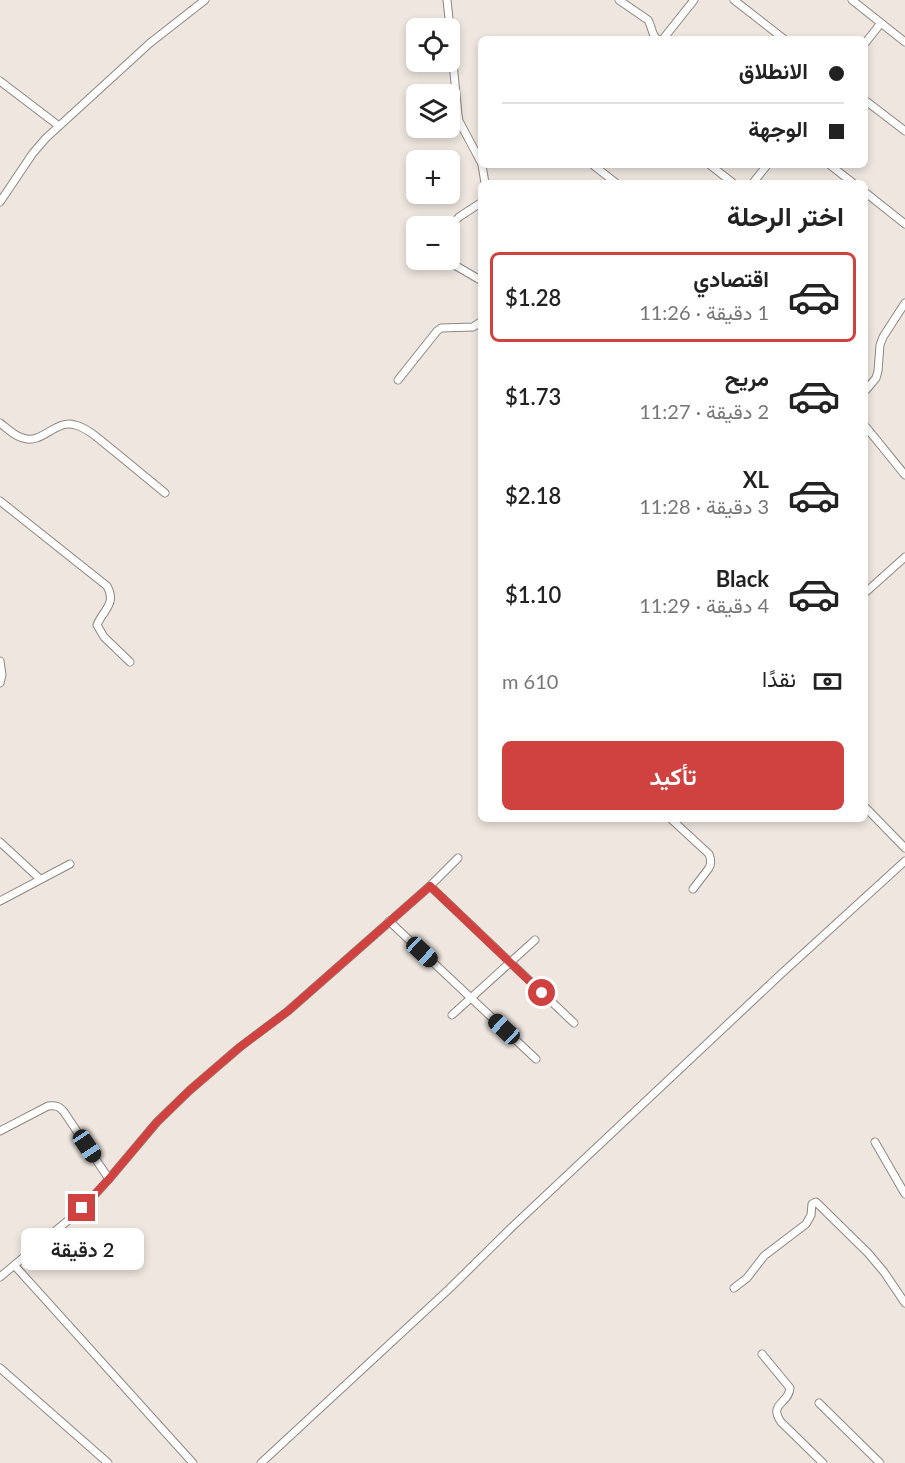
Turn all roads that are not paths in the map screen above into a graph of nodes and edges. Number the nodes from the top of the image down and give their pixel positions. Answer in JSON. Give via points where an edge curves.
{"nodes":[{"id":1,"x":205,"y":0,"type":"edge"},
{"id":2,"x":447,"y":0,"type":"edge"},
{"id":3,"x":619,"y":0,"type":"edge"},
{"id":4,"x":694,"y":0,"type":"edge"},
{"id":5,"x":734,"y":0,"type":"edge"},
{"id":6,"x":852,"y":0,"type":"edge"},
{"id":7,"x":449,"y":18,"type":"edge"},
{"id":8,"x":881,"y":22,"type":"junction"},
{"id":9,"x":655,"y":36,"type":"edge"},
{"id":10,"x":668,"y":36,"type":"edge"},
{"id":11,"x":780,"y":36,"type":"edge"},
{"id":12,"x":868,"y":39,"type":"edge"},
{"id":13,"x":905,"y":42,"type":"edge"},
{"id":14,"x":454,"y":72,"type":"edge"},
{"id":15,"x":0,"y":81,"type":"edge"},
{"id":16,"x":868,"y":103,"type":"edge"},
{"id":17,"x":59,"y":126,"type":"junction"},
{"id":18,"x":905,"y":131,"type":"edge"},
{"id":19,"x":478,"y":157,"type":"edge"},
{"id":20,"x":597,"y":168,"type":"edge"},
{"id":21,"x":714,"y":168,"type":"edge"},
{"id":22,"x":765,"y":168,"type":"edge"},
{"id":23,"x":834,"y":168,"type":"edge"},
{"id":24,"x":612,"y":180,"type":"edge"},
{"id":25,"x":730,"y":180,"type":"edge"},
{"id":26,"x":755,"y":180,"type":"edge"},
{"id":27,"x":849,"y":180,"type":"edge"},
{"id":28,"x":868,"y":198,"type":"edge"},
{"id":29,"x":0,"y":202,"type":"edge"},
{"id":30,"x":478,"y":205,"type":"edge"},
{"id":31,"x":460,"y":216,"type":"edge"},
{"id":32,"x":905,"y":224,"type":"edge"},
{"id":33,"x":460,"y":268,"type":"edge"},
{"id":34,"x":478,"y":279,"type":"edge"},
{"id":35,"x":904,"y":307,"type":"edge"},
{"id":36,"x":478,"y":324,"type":"edge"},
{"id":37,"x":398,"y":380,"type":"dead end"},
{"id":38,"x":868,"y":388,"type":"edge"},
{"id":39,"x":0,"y":423,"type":"edge"},
{"id":40,"x":868,"y":429,"type":"edge"},
{"id":41,"x":905,"y":475,"type":"edge"},
{"id":42,"x":165,"y":493,"type":"dead end"},
{"id":43,"x":0,"y":501,"type":"edge"},
{"id":44,"x":905,"y":557,"type":"edge"},
{"id":45,"x":868,"y":590,"type":"edge"},
{"id":46,"x":0,"y":661,"type":"edge"},
{"id":47,"x":130,"y":662,"type":"dead end"},
{"id":48,"x":0,"y":683,"type":"edge"},
{"id":49,"x":868,"y":810,"type":"edge"},
{"id":50,"x":673,"y":822,"type":"edge"},
{"id":51,"x":0,"y":842,"type":"edge"},
{"id":52,"x":905,"y":848,"type":"edge"},
{"id":53,"x":458,"y":858,"type":"dead end"},
{"id":54,"x":905,"y":861,"type":"edge"},
{"id":55,"x":70,"y":864,"type":"dead end"},
{"id":56,"x":40,"y":879,"type":"junction"},
{"id":57,"x":430,"y":886,"type":"junction"},
{"id":58,"x":693,"y":889,"type":"dead end"},
{"id":59,"x":0,"y":901,"type":"edge"},
{"id":60,"x":389,"y":921,"type":"junction"},
{"id":61,"x":535,"y":940,"type":"dead end"},
{"id":62,"x":510,"y":963,"type":"junction"},
{"id":63,"x":471,"y":998,"type":"junction"},
{"id":64,"x":453,"y":1015,"type":"dead end"},
{"id":65,"x":574,"y":1023,"type":"dead end"},
{"id":66,"x":536,"y":1059,"type":"dead end"},
{"id":67,"x":0,"y":1131,"type":"edge"},
{"id":68,"x":875,"y":1142,"type":"dead end"},
{"id":69,"x":109,"y":1179,"type":"junction"},
{"id":70,"x":905,"y":1194,"type":"edge"},
{"id":71,"x":15,"y":1266,"type":"junction"},
{"id":72,"x":0,"y":1278,"type":"edge"},
{"id":73,"x":734,"y":1288,"type":"dead end"},
{"id":74,"x":905,"y":1303,"type":"edge"},
{"id":75,"x":762,"y":1354,"type":"dead end"},
{"id":76,"x":0,"y":1368,"type":"edge"},
{"id":77,"x":819,"y":1403,"type":"dead end"},
{"id":78,"x":108,"y":1463,"type":"edge"},
{"id":79,"x":193,"y":1463,"type":"edge"},
{"id":80,"x":261,"y":1463,"type":"edge"},
{"id":81,"x":823,"y":1463,"type":"edge"},
{"id":82,"x":880,"y":1463,"type":"edge"}],
"edges":[{"from":1,"to":17,"type":"street"},
{"from":2,"to":7,"type":"street"},
{"from":3,"to":9,"type":"street","via":[[648,20]]},
{"from":4,"to":10,"type":"street"},
{"from":5,"to":11,"type":"street"},
{"from":6,"to":8,"type":"street"},
{"from":8,"to":12,"type":"street"},
{"from":8,"to":13,"type":"street"},
{"from":14,"to":19,"type":"street","via":[[459,121]]},
{"from":15,"to":17,"type":"street"},
{"from":16,"to":18,"type":"street"},
{"from":17,"to":29,"type":"street","via":[[33,153]]},
{"from":20,"to":24,"type":"street"},
{"from":21,"to":25,"type":"street"},
{"from":22,"to":26,"type":"street"},
{"from":23,"to":27,"type":"street"},
{"from":28,"to":32,"type":"street"},
{"from":30,"to":31,"type":"street"},
{"from":33,"to":34,"type":"street"},
{"from":35,"to":38,"type":"street","via":[[883,337],[876,378]]},
{"from":36,"to":37,"type":"street","via":[[441,328]]},
{"from":39,"to":42,"type":"street","via":[[29,440],[59,425],[77,425]]},
{"from":40,"to":41,"type":"street"},
{"from":43,"to":47,"type":"street","via":[[106,586],[111,601],[97,625]]},
{"from":44,"to":45,"type":"street"},
{"from":46,"to":48,"type":"street"},
{"from":49,"to":52,"type":"street"},
{"from":50,"to":58,"type":"street","via":[[711,859],[710,868]]},
{"from":51,"to":56,"type":"street"},
{"from":53,"to":57,"type":"street"},
{"from":54,"to":80,"type":"street"},
{"from":55,"to":56,"type":"street"},
{"from":56,"to":59,"type":"street"},
{"from":57,"to":60,"type":"street"},
{"from":57,"to":62,"type":"street"},
{"from":60,"to":63,"type":"street"},
{"from":60,"to":69,"type":"street","via":[[288,1011],[190,1090]]},
{"from":61,"to":62,"type":"street"},
{"from":62,"to":63,"type":"street"},
{"from":62,"to":65,"type":"street"},
{"from":63,"to":64,"type":"street"},
{"from":63,"to":66,"type":"street"},
{"from":67,"to":69,"type":"street","via":[[48,1106],[59,1107]]},
{"from":68,"to":70,"type":"street"},
{"from":69,"to":71,"type":"street"},
{"from":71,"to":72,"type":"street"},
{"from":71,"to":79,"type":"street"},
{"from":73,"to":74,"type":"street","via":[[764,1256],[806,1224],[816,1202],[868,1253]]},
{"from":75,"to":81,"type":"street","via":[[791,1392],[778,1406],[777,1416]]},
{"from":76,"to":78,"type":"street"},
{"from":77,"to":82,"type":"street"}]}
